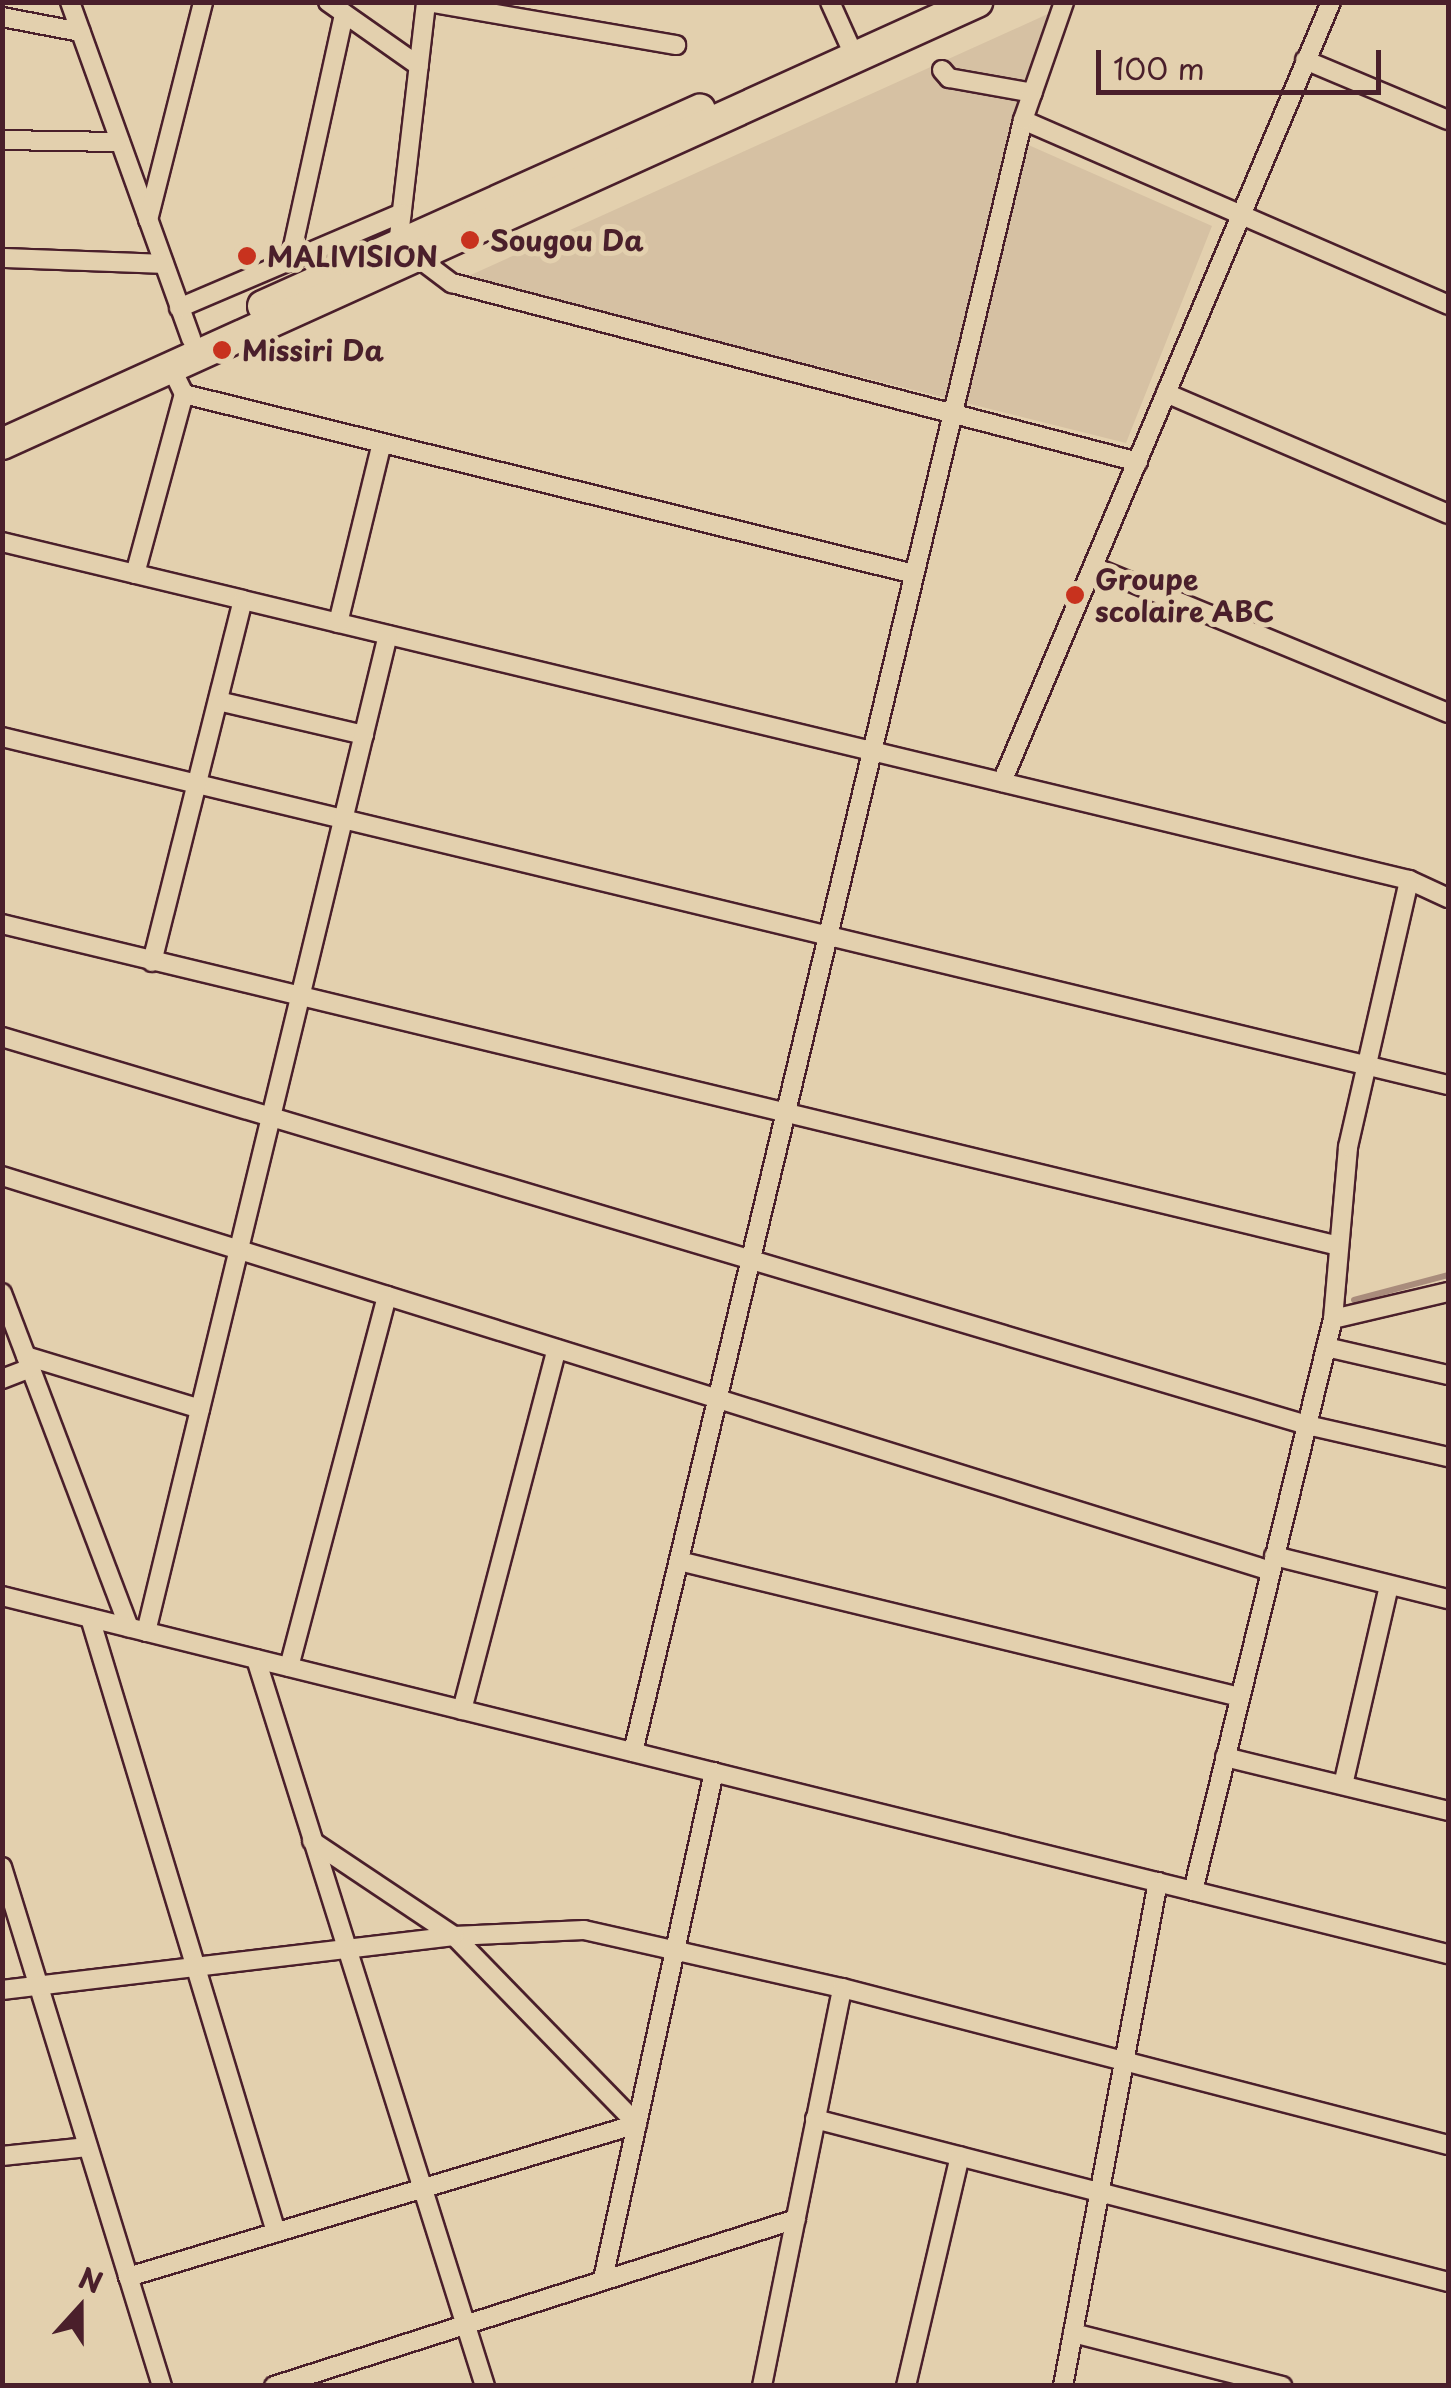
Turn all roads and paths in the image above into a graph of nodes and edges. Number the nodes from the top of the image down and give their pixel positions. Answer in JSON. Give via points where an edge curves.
{"nodes":[{"id":1,"x":70,"y":2,"type":"edge"},
{"id":2,"x":203,"y":2,"type":"edge"},
{"id":3,"x":328,"y":2,"type":"edge"},
{"id":4,"x":427,"y":2,"type":"edge"},
{"id":5,"x":830,"y":2,"type":"edge"},
{"id":6,"x":935,"y":2,"type":"edge"},
{"id":7,"x":976,"y":2,"type":"edge"},
{"id":8,"x":1064,"y":2,"type":"edge"},
{"id":9,"x":1331,"y":2,"type":"edge"},
{"id":10,"x":344,"y":14,"type":"junction"},
{"id":11,"x":2,"y":17,"type":"edge"},
{"id":12,"x":80,"y":32,"type":"junction"},
{"id":13,"x":848,"y":44,"type":"junction"},
{"id":14,"x":676,"y":46,"type":"dead end"},
{"id":15,"x":1306,"y":60,"type":"junction"},
{"id":16,"x":418,"y":66,"type":"junction"},
{"id":17,"x":942,"y":70,"type":"dead end"},
{"id":18,"x":1033,"y":92,"type":"junction"},
{"id":19,"x":1023,"y":120,"type":"junction"},
{"id":20,"x":1448,"y":120,"type":"edge"},
{"id":21,"x":2,"y":140,"type":"edge"},
{"id":22,"x":120,"y":142,"type":"junction"},
{"id":23,"x":402,"y":213,"type":"junction"},
{"id":24,"x":1241,"y":214,"type":"junction"},
{"id":25,"x":148,"y":220,"type":"junction"},
{"id":26,"x":409,"y":252,"type":"junction"},
{"id":27,"x":2,"y":258,"type":"edge"},
{"id":28,"x":290,"y":260,"type":"junction"},
{"id":29,"x":164,"y":264,"type":"junction"},
{"id":30,"x":1448,"y":305,"type":"edge"},
{"id":31,"x":180,"y":308,"type":"junction"},
{"id":32,"x":191,"y":339,"type":"junction"},
{"id":33,"x":178,"y":381,"type":"junction"},
{"id":34,"x":1166,"y":393,"type":"junction"},
{"id":35,"x":953,"y":414,"type":"junction"},
{"id":36,"x":2,"y":424,"type":"edge"},
{"id":37,"x":2,"y":444,"type":"edge"},
{"id":38,"x":381,"y":446,"type":"junction"},
{"id":39,"x":1138,"y":462,"type":"junction"},
{"id":40,"x":1448,"y":514,"type":"edge"},
{"id":41,"x":2,"y":542,"type":"edge"},
{"id":42,"x":1094,"y":567,"type":"junction"},
{"id":43,"x":135,"y":574,"type":"junction"},
{"id":44,"x":914,"y":574,"type":"junction"},
{"id":45,"x":243,"y":600,"type":"junction"},
{"id":46,"x":338,"y":623,"type":"junction"},
{"id":47,"x":388,"y":635,"type":"junction"},
{"id":48,"x":218,"y":701,"type":"junction"},
{"id":49,"x":1448,"y":713,"type":"edge"},
{"id":50,"x":364,"y":735,"type":"junction"},
{"id":51,"x":2,"y":738,"type":"edge"},
{"id":52,"x":872,"y":751,"type":"junction"},
{"id":53,"x":1002,"y":782,"type":"junction"},
{"id":54,"x":196,"y":786,"type":"junction"},
{"id":55,"x":343,"y":822,"type":"junction"},
{"id":56,"x":1409,"y":880,"type":"junction"},
{"id":57,"x":1448,"y":898,"type":"edge"},
{"id":58,"x":2,"y":924,"type":"edge"},
{"id":59,"x":827,"y":938,"type":"junction"},
{"id":60,"x":152,"y":962,"type":"junction"},
{"id":61,"x":300,"y":998,"type":"junction"},
{"id":62,"x":2,"y":1038,"type":"edge"},
{"id":63,"x":1365,"y":1066,"type":"junction"},
{"id":64,"x":1448,"y":1085,"type":"edge"},
{"id":65,"x":785,"y":1114,"type":"junction"},
{"id":66,"x":270,"y":1120,"type":"junction"},
{"id":67,"x":2,"y":1176,"type":"edge"},
{"id":68,"x":1339,"y":1246,"type":"junction"},
{"id":69,"x":239,"y":1250,"type":"junction"},
{"id":70,"x":750,"y":1262,"type":"junction"},
{"id":71,"x":1448,"y":1292,"type":"edge"},
{"id":72,"x":2,"y":1293,"type":"edge"},
{"id":73,"x":388,"y":1296,"type":"junction"},
{"id":74,"x":1333,"y":1320,"type":"junction"},
{"id":75,"x":1326,"y":1347,"type":"junction"},
{"id":76,"x":557,"y":1349,"type":"junction"},
{"id":77,"x":28,"y":1362,"type":"junction"},
{"id":78,"x":1448,"y":1375,"type":"edge"},
{"id":79,"x":2,"y":1379,"type":"edge"},
{"id":80,"x":718,"y":1399,"type":"junction"},
{"id":81,"x":200,"y":1409,"type":"junction"},
{"id":82,"x":1307,"y":1425,"type":"junction"},
{"id":83,"x":1448,"y":1458,"type":"edge"},
{"id":84,"x":678,"y":1561,"type":"junction"},
{"id":85,"x":1273,"y":1563,"type":"junction"},
{"id":86,"x":1389,"y":1584,"type":"junction"},
{"id":87,"x":2,"y":1596,"type":"edge"},
{"id":88,"x":1448,"y":1600,"type":"edge"},
{"id":89,"x":90,"y":1618,"type":"junction"},
{"id":90,"x":137,"y":1630,"type":"junction"},
{"id":91,"x":256,"y":1659,"type":"junction"},
{"id":92,"x":290,"y":1667,"type":"junction"},
{"id":93,"x":1240,"y":1697,"type":"junction"},
{"id":94,"x":462,"y":1710,"type":"junction"},
{"id":95,"x":633,"y":1752,"type":"junction"},
{"id":96,"x":1225,"y":1757,"type":"junction"},
{"id":97,"x":714,"y":1772,"type":"junction"},
{"id":98,"x":1343,"y":1785,"type":"junction"},
{"id":99,"x":1448,"y":1811,"type":"edge"},
{"id":100,"x":312,"y":1841,"type":"junction"},
{"id":101,"x":2,"y":1867,"type":"edge"},
{"id":102,"x":1158,"y":1882,"type":"junction"},
{"id":103,"x":1192,"y":1891,"type":"junction"},
{"id":104,"x":454,"y":1936,"type":"junction"},
{"id":105,"x":349,"y":1948,"type":"junction"},
{"id":106,"x":675,"y":1950,"type":"junction"},
{"id":107,"x":1448,"y":1954,"type":"edge"},
{"id":108,"x":199,"y":1966,"type":"junction"},
{"id":109,"x":40,"y":1985,"type":"junction"},
{"id":110,"x":842,"y":1988,"type":"junction"},
{"id":111,"x":2,"y":1990,"type":"edge"},
{"id":112,"x":1124,"y":2061,"type":"junction"},
{"id":113,"x":816,"y":2119,"type":"junction"},
{"id":114,"x":637,"y":2124,"type":"junction"},
{"id":115,"x":1448,"y":2145,"type":"edge"},
{"id":116,"x":88,"y":2146,"type":"junction"},
{"id":117,"x":2,"y":2156,"type":"edge"},
{"id":118,"x":960,"y":2156,"type":"junction"},
{"id":119,"x":422,"y":2188,"type":"junction"},
{"id":120,"x":1099,"y":2192,"type":"junction"},
{"id":121,"x":796,"y":2218,"type":"junction"},
{"id":122,"x":276,"y":2232,"type":"junction"},
{"id":123,"x":128,"y":2276,"type":"junction"},
{"id":124,"x":603,"y":2280,"type":"junction"},
{"id":125,"x":1448,"y":2282,"type":"edge"},
{"id":126,"x":465,"y":2324,"type":"junction"},
{"id":127,"x":1073,"y":2333,"type":"junction"},
{"id":128,"x":312,"y":2380,"type":"edge"},
{"id":129,"x":162,"y":2386,"type":"edge"},
{"id":130,"x":274,"y":2386,"type":"edge"},
{"id":131,"x":484,"y":2386,"type":"edge"},
{"id":132,"x":762,"y":2386,"type":"edge"},
{"id":133,"x":906,"y":2386,"type":"edge"},
{"id":134,"x":1063,"y":2386,"type":"edge"},
{"id":135,"x":1282,"y":2386,"type":"edge"}],
"edges":[{"from":1,"to":12,"type":"street"},
{"from":2,"to":25,"type":"street"},
{"from":3,"to":10,"type":"street"},
{"from":4,"to":14,"type":"street"},
{"from":4,"to":16,"type":"street"},
{"from":5,"to":13,"type":"street"},
{"from":6,"to":13,"type":"highway"},
{"from":7,"to":26,"type":"highway"},
{"from":8,"to":18,"type":"street"},
{"from":9,"to":15,"type":"street"},
{"from":10,"to":16,"type":"street"},
{"from":10,"to":28,"type":"street"},
{"from":11,"to":12,"type":"street"},
{"from":12,"to":22,"type":"street"},
{"from":13,"to":26,"type":"highway"},
{"from":15,"to":20,"type":"street"},
{"from":15,"to":24,"type":"street"},
{"from":16,"to":23,"type":"street"},
{"from":17,"to":18,"type":"street","via":[[949,78]]},
{"from":18,"to":19,"type":"street"},
{"from":19,"to":24,"type":"street"},
{"from":19,"to":35,"type":"street"},
{"from":21,"to":22,"type":"street"},
{"from":22,"to":25,"type":"street"},
{"from":23,"to":26,"type":"street"},
{"from":23,"to":28,"type":"street"},
{"from":24,"to":30,"type":"street"},
{"from":24,"to":34,"type":"street"},
{"from":25,"to":29,"type":"street"},
{"from":26,"to":32,"type":"highway"},
{"from":26,"to":33,"type":"highway"},
{"from":26,"to":35,"type":"street","via":[[452,283]]},
{"from":27,"to":29,"type":"street"},
{"from":28,"to":31,"type":"street"},
{"from":29,"to":31,"type":"street"},
{"from":31,"to":32,"type":"street"},
{"from":32,"to":36,"type":"highway"},
{"from":33,"to":37,"type":"highway"},
{"from":33,"to":38,"type":"street"},
{"from":33,"to":43,"type":"street"},
{"from":34,"to":39,"type":"street"},
{"from":34,"to":40,"type":"street"},
{"from":35,"to":39,"type":"street"},
{"from":35,"to":44,"type":"street"},
{"from":38,"to":44,"type":"street"},
{"from":38,"to":46,"type":"street"},
{"from":39,"to":42,"type":"street"},
{"from":41,"to":43,"type":"street"},
{"from":42,"to":49,"type":"street"},
{"from":42,"to":53,"type":"street"},
{"from":43,"to":45,"type":"street"},
{"from":44,"to":52,"type":"street"},
{"from":45,"to":46,"type":"street"},
{"from":45,"to":48,"type":"street"},
{"from":46,"to":47,"type":"street"},
{"from":47,"to":50,"type":"street"},
{"from":47,"to":52,"type":"street"},
{"from":48,"to":50,"type":"street"},
{"from":48,"to":54,"type":"street"},
{"from":50,"to":55,"type":"street"},
{"from":51,"to":54,"type":"street"},
{"from":52,"to":53,"type":"street"},
{"from":52,"to":59,"type":"street"},
{"from":53,"to":56,"type":"street"},
{"from":54,"to":55,"type":"street"},
{"from":54,"to":60,"type":"street"},
{"from":55,"to":59,"type":"street"},
{"from":55,"to":61,"type":"street"},
{"from":56,"to":57,"type":"street"},
{"from":56,"to":63,"type":"street"},
{"from":58,"to":60,"type":"street"},
{"from":59,"to":63,"type":"street"},
{"from":59,"to":65,"type":"street"},
{"from":60,"to":61,"type":"street"},
{"from":61,"to":65,"type":"street"},
{"from":61,"to":66,"type":"street"},
{"from":62,"to":66,"type":"street"},
{"from":63,"to":64,"type":"street"},
{"from":63,"to":68,"type":"street","via":[[1348,1147]]},
{"from":65,"to":68,"type":"street"},
{"from":65,"to":70,"type":"street"},
{"from":66,"to":69,"type":"street"},
{"from":66,"to":70,"type":"street"},
{"from":67,"to":69,"type":"street"},
{"from":68,"to":74,"type":"street"},
{"from":69,"to":73,"type":"street"},
{"from":69,"to":81,"type":"street"},
{"from":70,"to":80,"type":"street"},
{"from":70,"to":82,"type":"street"},
{"from":71,"to":74,"type":"street"},
{"from":72,"to":77,"type":"street"},
{"from":73,"to":76,"type":"street"},
{"from":73,"to":92,"type":"street"},
{"from":74,"to":75,"type":"street"},
{"from":75,"to":78,"type":"street"},
{"from":75,"to":82,"type":"street"},
{"from":76,"to":80,"type":"street"},
{"from":76,"to":94,"type":"street"},
{"from":77,"to":79,"type":"street"},
{"from":77,"to":81,"type":"street"},
{"from":77,"to":90,"type":"street"},
{"from":80,"to":84,"type":"street"},
{"from":80,"to":85,"type":"street"},
{"from":81,"to":90,"type":"street"},
{"from":82,"to":83,"type":"street"},
{"from":82,"to":85,"type":"street"},
{"from":84,"to":93,"type":"street"},
{"from":84,"to":95,"type":"street"},
{"from":85,"to":86,"type":"street"},
{"from":85,"to":93,"type":"street"},
{"from":86,"to":88,"type":"street"},
{"from":86,"to":98,"type":"street"},
{"from":87,"to":89,"type":"street"},
{"from":89,"to":90,"type":"street"},
{"from":89,"to":108,"type":"street"},
{"from":90,"to":91,"type":"street"},
{"from":91,"to":92,"type":"street"},
{"from":91,"to":100,"type":"street"},
{"from":92,"to":94,"type":"street"},
{"from":93,"to":96,"type":"street"},
{"from":94,"to":95,"type":"street"},
{"from":95,"to":97,"type":"street"},
{"from":96,"to":98,"type":"street"},
{"from":96,"to":103,"type":"street"},
{"from":97,"to":102,"type":"street"},
{"from":97,"to":106,"type":"street"},
{"from":98,"to":99,"type":"street"},
{"from":100,"to":104,"type":"street"},
{"from":100,"to":105,"type":"street"},
{"from":101,"to":109,"type":"street"},
{"from":102,"to":103,"type":"street"},
{"from":102,"to":112,"type":"street"},
{"from":103,"to":107,"type":"street"},
{"from":104,"to":105,"type":"street"},
{"from":104,"to":106,"type":"street","via":[[584,1930]]},
{"from":104,"to":114,"type":"street"},
{"from":105,"to":108,"type":"street"},
{"from":105,"to":119,"type":"street"},
{"from":106,"to":110,"type":"street"},
{"from":106,"to":114,"type":"street"},
{"from":108,"to":109,"type":"street"},
{"from":108,"to":122,"type":"street"},
{"from":109,"to":111,"type":"street"},
{"from":109,"to":116,"type":"street"},
{"from":110,"to":112,"type":"street"},
{"from":110,"to":113,"type":"street"},
{"from":112,"to":115,"type":"street"},
{"from":112,"to":120,"type":"street"},
{"from":113,"to":118,"type":"street"},
{"from":113,"to":121,"type":"street"},
{"from":114,"to":119,"type":"street"},
{"from":114,"to":124,"type":"street"},
{"from":116,"to":117,"type":"street"},
{"from":116,"to":123,"type":"street"},
{"from":118,"to":120,"type":"street"},
{"from":118,"to":133,"type":"street"},
{"from":119,"to":122,"type":"street"},
{"from":119,"to":126,"type":"street"},
{"from":120,"to":125,"type":"street"},
{"from":120,"to":127,"type":"street"},
{"from":121,"to":124,"type":"street"},
{"from":121,"to":132,"type":"street"},
{"from":122,"to":123,"type":"street"},
{"from":123,"to":129,"type":"street"},
{"from":124,"to":126,"type":"street"},
{"from":126,"to":128,"type":"street"},
{"from":126,"to":131,"type":"street"},
{"from":127,"to":134,"type":"street"},
{"from":127,"to":135,"type":"street"},
{"from":128,"to":130,"type":"street"}]}
